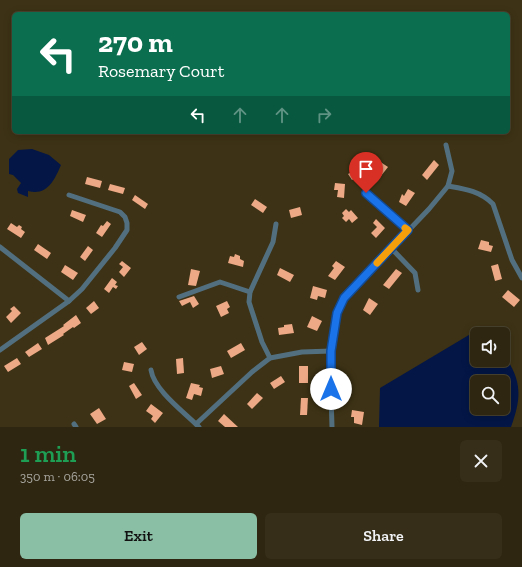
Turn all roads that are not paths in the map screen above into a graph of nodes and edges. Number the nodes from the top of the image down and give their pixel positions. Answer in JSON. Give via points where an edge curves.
{"nodes":[{"id":1,"x":446,"y":145,"type":"dead end"},
{"id":2,"x":448,"y":186,"type":"junction"},
{"id":3,"x":366,"y":193,"type":"dead end"},
{"id":4,"x":69,"y":195,"type":"dead end"},
{"id":5,"x":276,"y":224,"type":"dead end"},
{"id":6,"x":408,"y":230,"type":"junction"},
{"id":7,"x":0,"y":247,"type":"edge"},
{"id":8,"x":391,"y":248,"type":"junction"},
{"id":9,"x":522,"y":278,"type":"edge"},
{"id":10,"x":418,"y":290,"type":"dead end"},
{"id":11,"x":250,"y":292,"type":"junction"},
{"id":12,"x":179,"y":297,"type":"dead end"},
{"id":13,"x":69,"y":302,"type":"junction"},
{"id":14,"x":0,"y":350,"type":"edge"},
{"id":15,"x":331,"y":351,"type":"junction"},
{"id":16,"x":270,"y":358,"type":"junction"},
{"id":17,"x":151,"y":370,"type":"dead end"},
{"id":18,"x":197,"y":426,"type":"edge"},
{"id":19,"x":332,"y":427,"type":"edge"}],
"edges":[{"from":1,"to":2,"type":"street","via":[[452,171]]},
{"from":2,"to":6,"type":"street"},
{"from":2,"to":9,"type":"street","via":[[477,192],[493,204],[512,260]]},
{"from":3,"to":6,"type":"street"},
{"from":4,"to":13,"type":"street","via":[[120,212],[127,222],[127,230],[115,248]]},
{"from":5,"to":11,"type":"street","via":[[273,242]]},
{"from":6,"to":8,"type":"street"},
{"from":7,"to":13,"type":"street"},
{"from":8,"to":10,"type":"street","via":[[415,273]]},
{"from":8,"to":15,"type":"street","via":[[344,298],[337,313]]},
{"from":11,"to":12,"type":"street","via":[[220,282]]},
{"from":11,"to":16,"type":"street","via":[[249,302]]},
{"from":13,"to":14,"type":"street"},
{"from":15,"to":16,"type":"street","via":[[302,352]]},
{"from":15,"to":19,"type":"street"},
{"from":16,"to":18,"type":"street","via":[[252,372]]},
{"from":17,"to":18,"type":"street","via":[[152,379]]}]}
